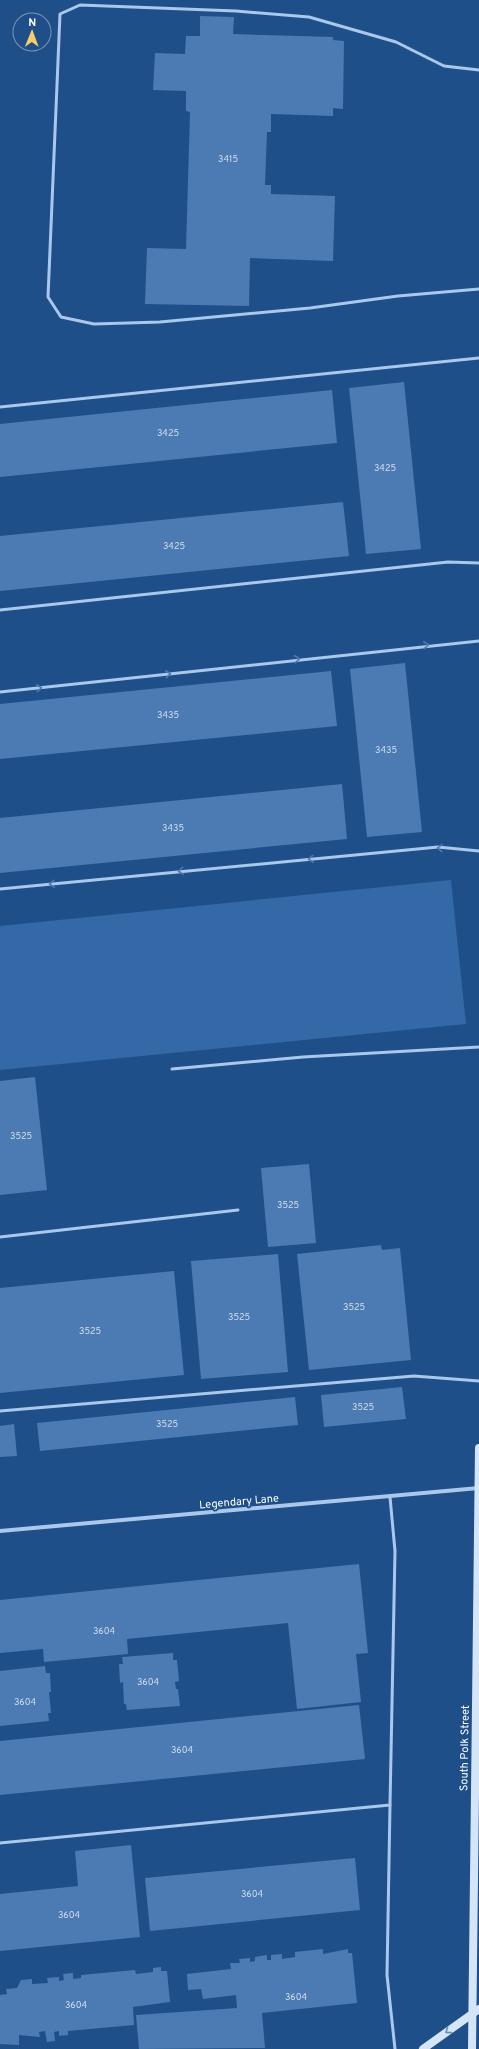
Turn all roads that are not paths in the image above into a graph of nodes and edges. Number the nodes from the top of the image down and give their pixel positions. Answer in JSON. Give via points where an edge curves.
{"nodes":[{"id":1,"x":479,"y":70,"type":"edge"},
{"id":2,"x":479,"y":289,"type":"edge"},
{"id":3,"x":479,"y":358,"type":"edge"},
{"id":4,"x":0,"y":407,"type":"edge"},
{"id":5,"x":479,"y":563,"type":"edge"},
{"id":6,"x":0,"y":610,"type":"edge"},
{"id":7,"x":479,"y":641,"type":"edge"},
{"id":8,"x":0,"y":692,"type":"edge"},
{"id":9,"x":479,"y":851,"type":"edge"},
{"id":10,"x":0,"y":888,"type":"edge"},
{"id":11,"x":479,"y":1047,"type":"edge"},
{"id":12,"x":172,"y":1069,"type":"dead end"},
{"id":13,"x":238,"y":1210,"type":"dead end"},
{"id":14,"x":0,"y":1237,"type":"edge"},
{"id":15,"x":479,"y":1381,"type":"edge"},
{"id":16,"x":0,"y":1411,"type":"edge"},
{"id":17,"x":479,"y":1448,"type":"edge"},
{"id":18,"x":479,"y":1488,"type":"edge"},
{"id":19,"x":390,"y":1497,"type":"junction"},
{"id":20,"x":0,"y":1531,"type":"edge"},
{"id":21,"x":390,"y":1805,"type":"junction"},
{"id":22,"x":0,"y":1843,"type":"edge"},
{"id":23,"x":476,"y":2011,"type":"edge"},
{"id":24,"x":395,"y":2049,"type":"edge"},
{"id":25,"x":423,"y":2049,"type":"edge"},
{"id":26,"x":472,"y":2049,"type":"edge"}],
"edges":[{"from":1,"to":2,"type":"lane","via":[[444,66],[396,42],[309,17],[80,4],[60,14],[48,297],[61,317],[94,324],[160,322]]},
{"from":3,"to":4,"type":"lane"},
{"from":5,"to":6,"type":"lane","via":[[448,562]]},
{"from":8,"to":7,"type":"lane","one_way":true},
{"from":9,"to":10,"type":"lane","one_way":true,"via":[[438,847]]},
{"from":11,"to":12,"type":"lane","via":[[304,1057]]},
{"from":13,"to":14,"type":"lane"},
{"from":15,"to":16,"type":"lane","via":[[414,1376]]},
{"from":17,"to":18,"type":"main road","name":"South Polk Street"},
{"from":18,"to":19,"type":"street","name":"Legendary Lane"},
{"from":18,"to":23,"type":"main road","name":"South Polk Street"},
{"from":19,"to":20,"type":"street","name":"Legendary Lane"},
{"from":19,"to":21,"type":"lane","via":[[395,1550]]},
{"from":21,"to":22,"type":"lane"},
{"from":21,"to":24,"type":"lane","via":[[387,1975]]},
{"from":23,"to":25,"type":"main road","one_way":true},
{"from":23,"to":26,"type":"main road","name":"South Polk Street"}]}
